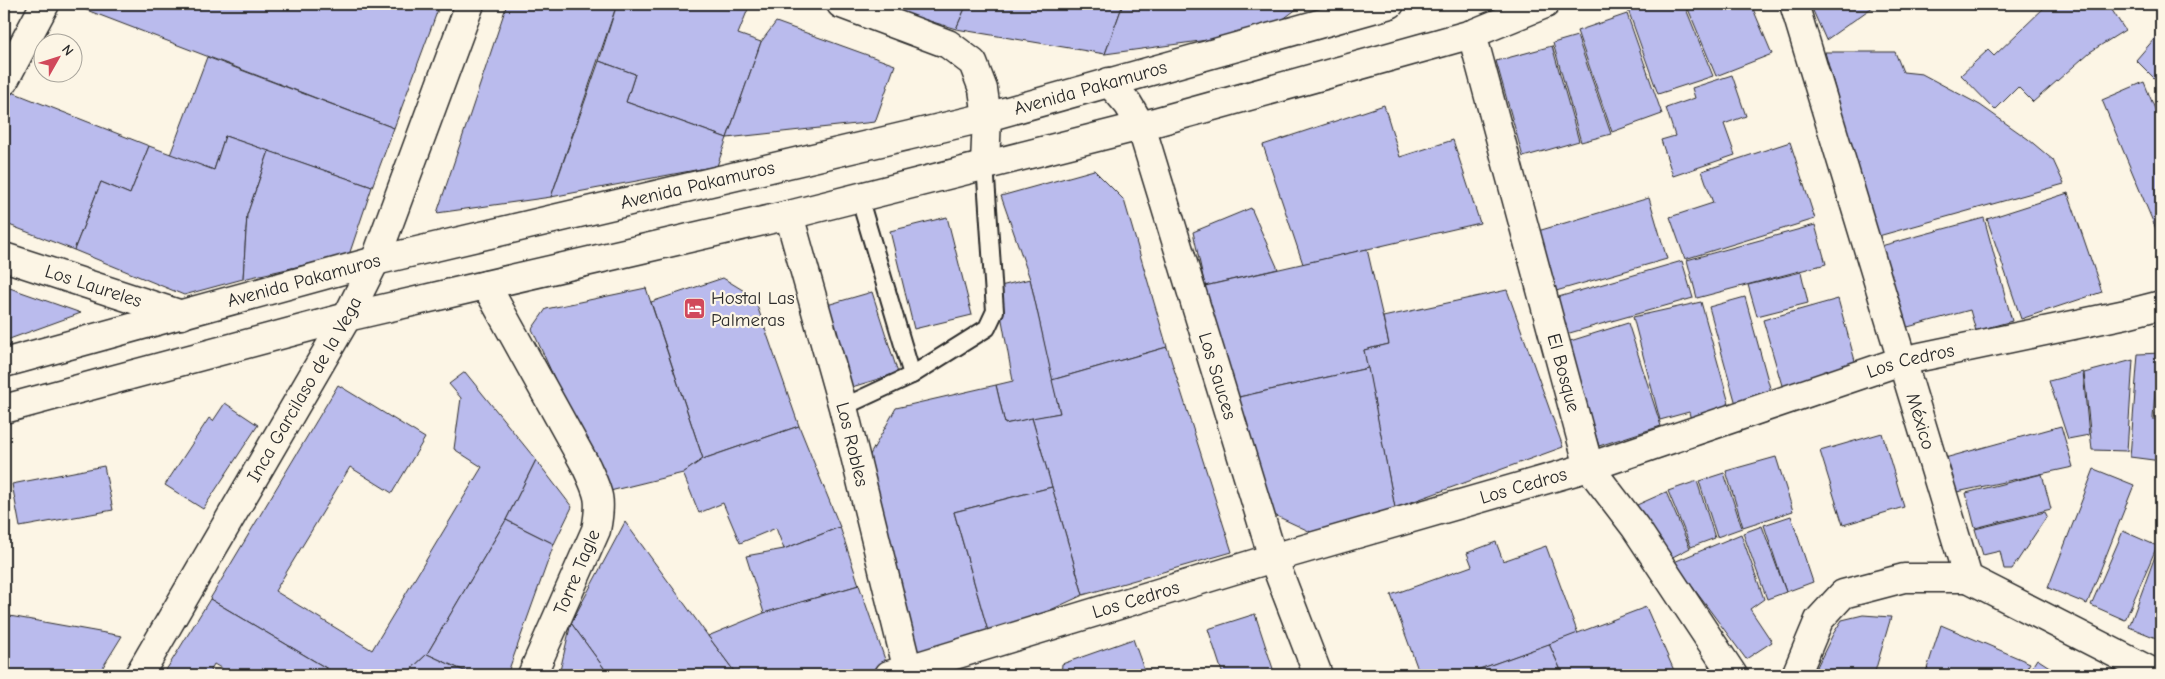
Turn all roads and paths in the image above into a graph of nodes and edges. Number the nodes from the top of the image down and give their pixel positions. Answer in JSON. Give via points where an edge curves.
{"nodes":[{"id":1,"x":45,"y":4,"type":"edge"},
{"id":2,"x":470,"y":4,"type":"edge"},
{"id":3,"x":841,"y":4,"type":"edge"},
{"id":4,"x":1390,"y":4,"type":"edge"},
{"id":5,"x":1546,"y":4,"type":"edge"},
{"id":6,"x":1794,"y":4,"type":"edge"},
{"id":7,"x":1472,"y":34,"type":"junction"},
{"id":8,"x":4,"y":81,"type":"edge"},
{"id":9,"x":1109,"y":82,"type":"junction"},
{"id":10,"x":987,"y":117,"type":"junction"},
{"id":11,"x":1141,"y":126,"type":"junction"},
{"id":12,"x":986,"y":164,"type":"junction"},
{"id":13,"x":860,"y":197,"type":"junction"},
{"id":14,"x":789,"y":215,"type":"junction"},
{"id":15,"x":4,"y":258,"type":"edge"},
{"id":16,"x":375,"y":261,"type":"junction"},
{"id":17,"x":486,"y":285,"type":"junction"},
{"id":18,"x":2161,"y":305,"type":"edge"},
{"id":19,"x":182,"y":315,"type":"junction"},
{"id":20,"x":347,"y":317,"type":"junction"},
{"id":21,"x":1901,"y":361,"type":"junction"},
{"id":22,"x":4,"y":363,"type":"edge"},
{"id":23,"x":912,"y":375,"type":"junction"},
{"id":24,"x":843,"y":407,"type":"junction"},
{"id":25,"x":4,"y":408,"type":"edge"},
{"id":26,"x":1589,"y":467,"type":"junction"},
{"id":27,"x":1274,"y":558,"type":"junction"},
{"id":28,"x":1968,"y":578,"type":"junction"},
{"id":29,"x":902,"y":674,"type":"edge"},
{"id":30,"x":139,"y":675,"type":"edge"},
{"id":31,"x":532,"y":675,"type":"edge"},
{"id":32,"x":1318,"y":675,"type":"edge"},
{"id":33,"x":1733,"y":675,"type":"edge"},
{"id":34,"x":1796,"y":675,"type":"edge"},
{"id":35,"x":2158,"y":675,"type":"edge"}],
"edges":[{"from":1,"to":8,"type":"main road"},
{"from":2,"to":16,"type":"main road","name":"Inca Garcilaso de la Vega"},
{"from":3,"to":10,"type":"main road","via":[[948,44],[973,63],[983,89]]},
{"from":4,"to":9,"type":"main road","name":"Avenida Pakamuros"},
{"from":5,"to":7,"type":"main road"},
{"from":6,"to":21,"type":"main road","name":"México"},
{"from":7,"to":11,"type":"main road"},
{"from":7,"to":26,"type":"main road","name":"El Bosque"},
{"from":9,"to":10,"type":"main road","name":"Avenida Pakamuros"},
{"from":9,"to":11,"type":"main road","name":"Los Sauces"},
{"from":10,"to":12,"type":"main road"},
{"from":10,"to":16,"type":"main road","name":"Avenida Pakamuros"},
{"from":11,"to":12,"type":"main road"},
{"from":11,"to":27,"type":"main road","name":"Los Sauces"},
{"from":12,"to":13,"type":"main road"},
{"from":12,"to":23,"type":"lane","via":[[994,311],[987,328]]},
{"from":13,"to":14,"type":"main road"},
{"from":13,"to":23,"type":"lane"},
{"from":14,"to":17,"type":"main road"},
{"from":14,"to":24,"type":"main road","name":"Los Robles"},
{"from":15,"to":19,"type":"main road","name":"Los Laureles"},
{"from":16,"to":19,"type":"main road","name":"Avenida Pakamuros"},
{"from":16,"to":20,"type":"main road","name":"Inca Garcilaso de la Vega"},
{"from":17,"to":20,"type":"main road"},
{"from":17,"to":31,"type":"main road","name":"Torre Tagle","via":[[598,492],[600,511],[596,530]]},
{"from":18,"to":21,"type":"main road","name":"Los Cedros"},
{"from":19,"to":22,"type":"main road","name":"Avenida Pakamuros"},
{"from":20,"to":25,"type":"main road"},
{"from":20,"to":30,"type":"main road","name":"Inca Garcilaso de la Vega"},
{"from":21,"to":26,"type":"main road","name":"Los Cedros"},
{"from":21,"to":28,"type":"main road","name":"México"},
{"from":23,"to":24,"type":"lane"},
{"from":24,"to":29,"type":"main road","name":"Los Robles"},
{"from":26,"to":27,"type":"main road","name":"Los Cedros"},
{"from":26,"to":33,"type":"main road","name":"El Bosque","via":[[1635,527]]},
{"from":27,"to":29,"type":"main road","name":"Los Cedros"},
{"from":27,"to":32,"type":"main road","name":"Los Sauces"},
{"from":28,"to":34,"type":"main road","via":[[1904,578],[1843,594],[1820,620]]},
{"from":28,"to":35,"type":"main road"}]}
